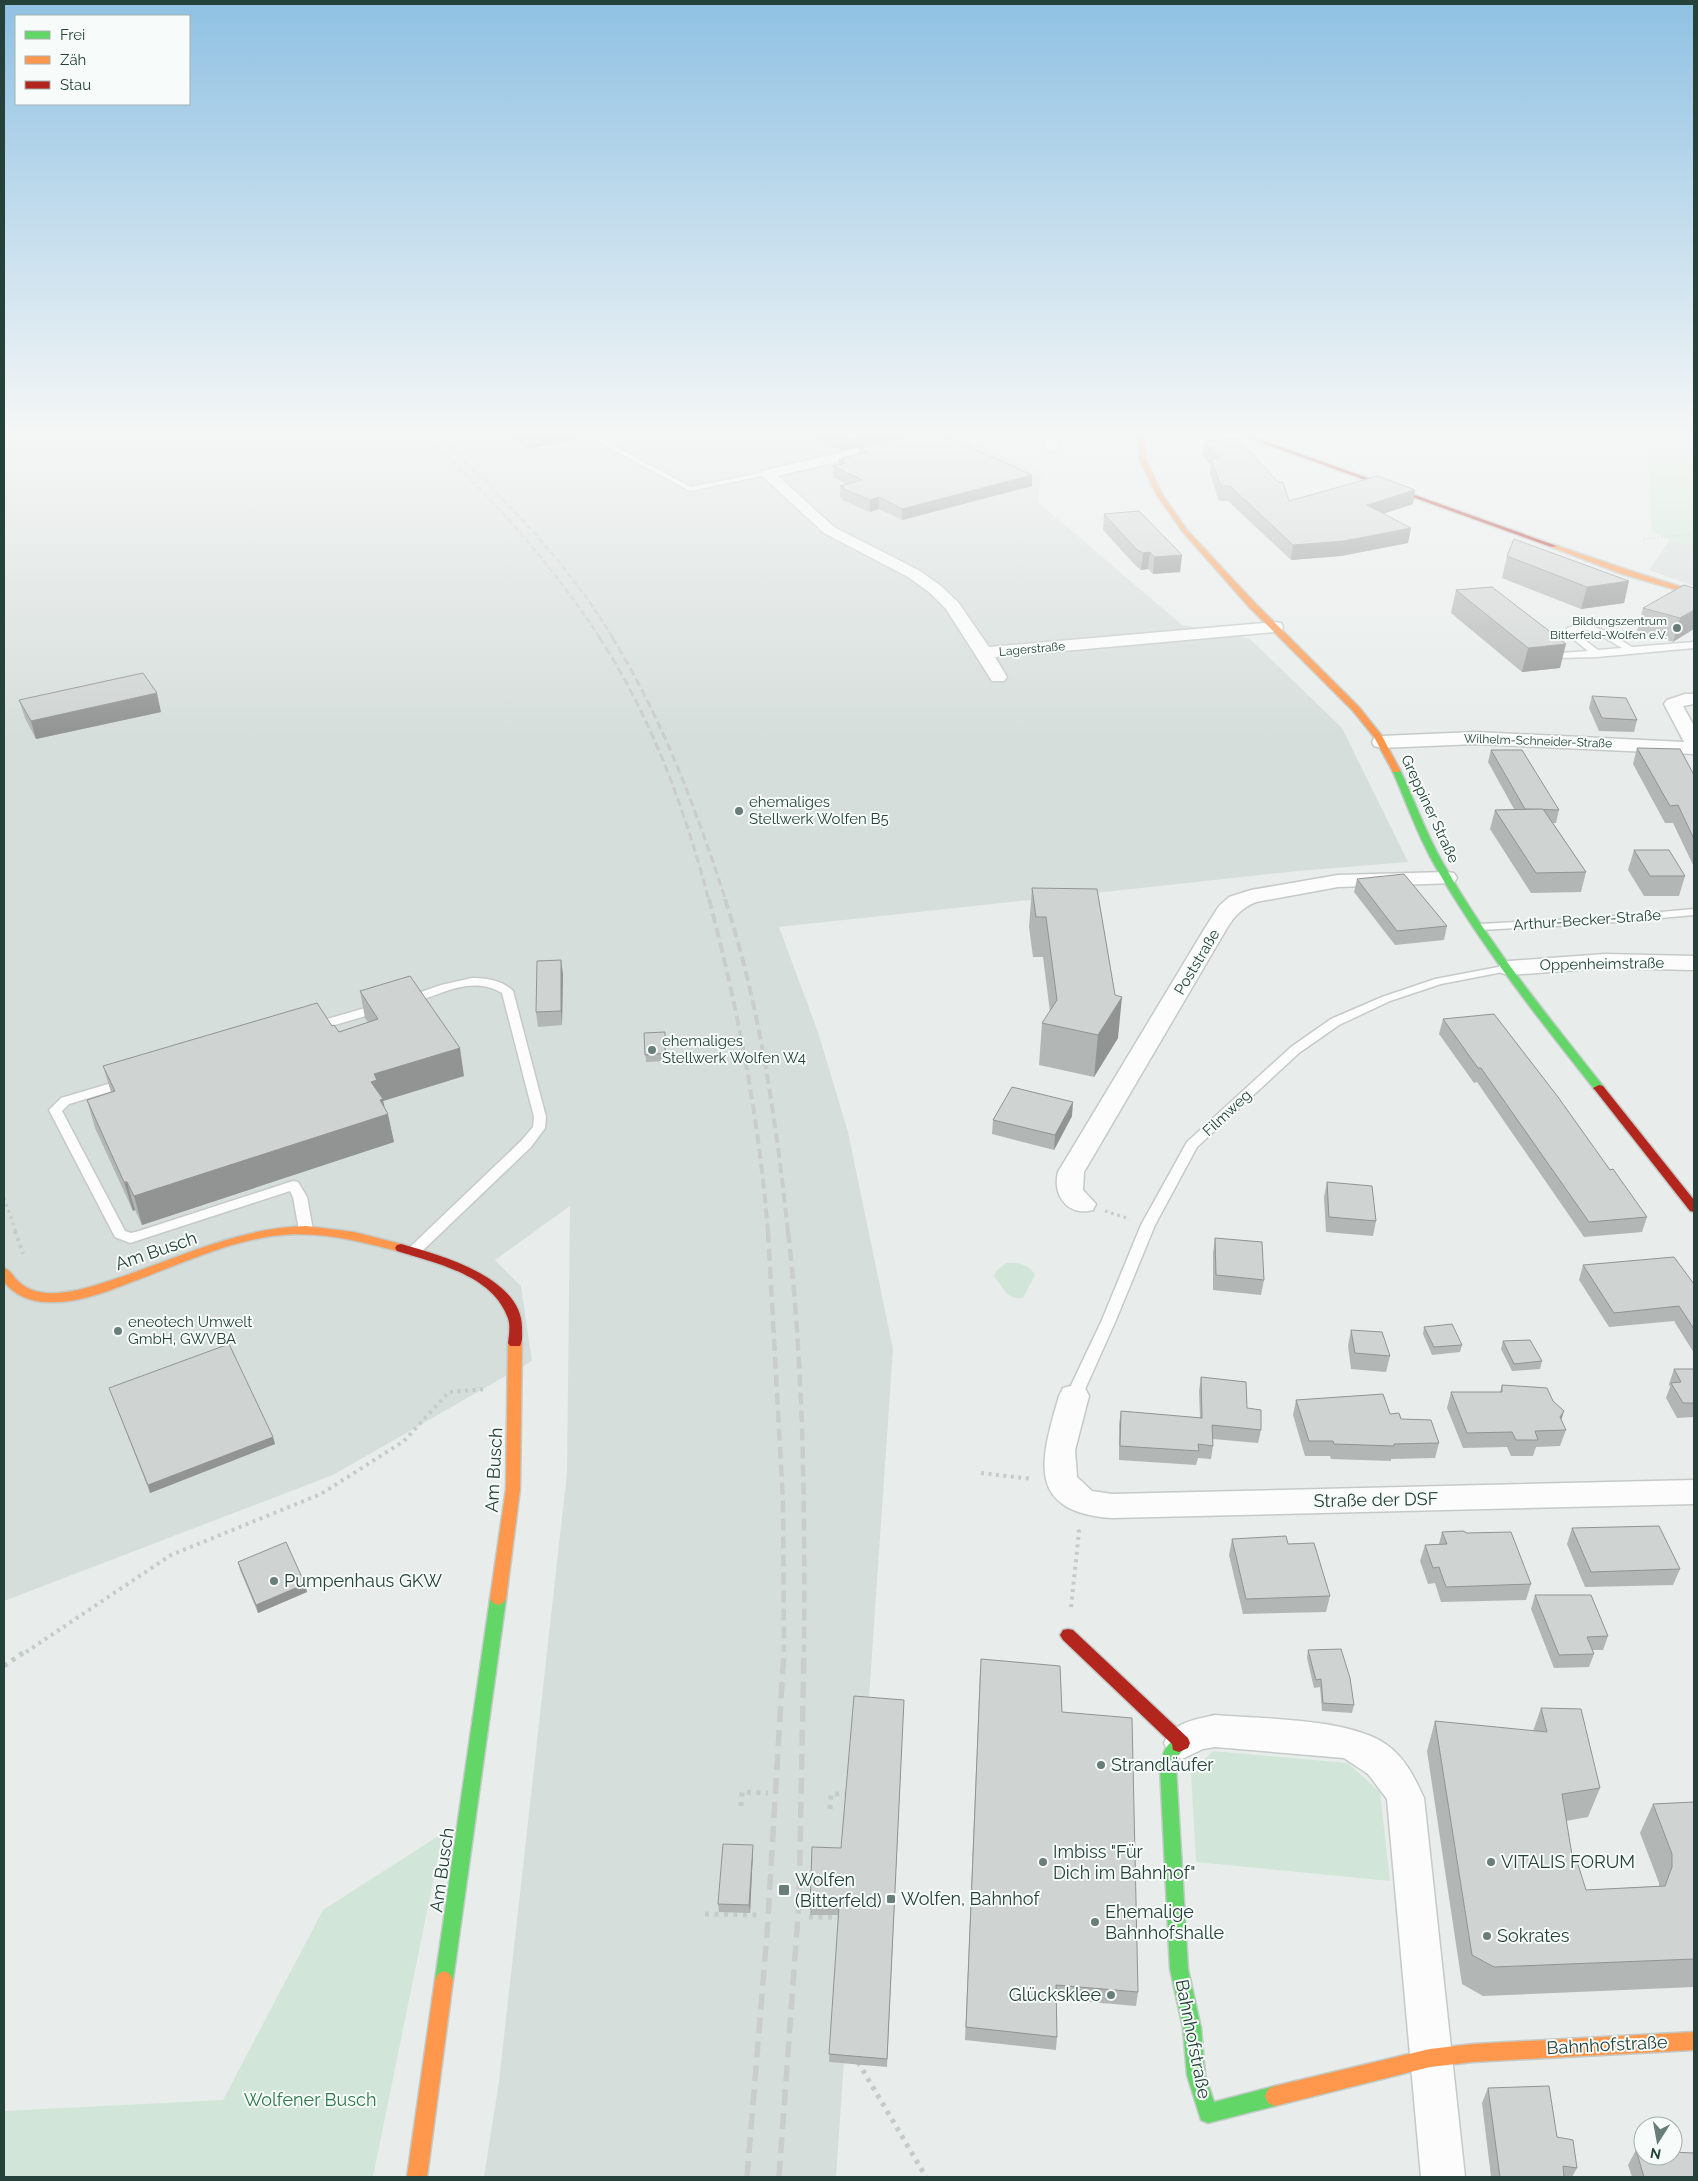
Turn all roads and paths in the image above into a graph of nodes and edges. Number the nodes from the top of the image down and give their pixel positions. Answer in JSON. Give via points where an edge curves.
{"nodes":[{"id":1,"x":832,"y":532,"type":"edge"},
{"id":2,"x":1186,"y":532,"type":"edge"},
{"id":3,"x":1513,"y":532,"type":"edge"},
{"id":4,"x":1694,"y":534,"type":"edge"},
{"id":5,"x":1644,"y":539,"type":"dead end"},
{"id":6,"x":1694,"y":593,"type":"edge"},
{"id":7,"x":1275,"y":627,"type":"junction"},
{"id":8,"x":1694,"y":645,"type":"edge"},
{"id":9,"x":1632,"y":651,"type":"junction"},
{"id":10,"x":984,"y":653,"type":"junction"},
{"id":11,"x":1597,"y":654,"type":"junction"},
{"id":12,"x":1561,"y":656,"type":"edge"},
{"id":13,"x":998,"y":677,"type":"dead end"},
{"id":14,"x":1694,"y":699,"type":"edge"},
{"id":15,"x":1381,"y":742,"type":"junction"},
{"id":16,"x":1694,"y":742,"type":"edge"},
{"id":17,"x":1694,"y":748,"type":"edge"},
{"id":18,"x":1446,"y":878,"type":"junction"},
{"id":19,"x":1694,"y":912,"type":"edge"},
{"id":20,"x":1480,"y":928,"type":"junction"},
{"id":21,"x":1694,"y":963,"type":"edge"},
{"id":22,"x":1510,"y":968,"type":"junction"},
{"id":23,"x":300,"y":1032,"type":"edge"},
{"id":24,"x":140,"y":1079,"type":"edge"},
{"id":25,"x":4,"y":1198,"type":"edge"},
{"id":26,"x":1083,"y":1204,"type":"joint"},
{"id":27,"x":1694,"y":1208,"type":"edge"},
{"id":28,"x":1148,"y":1225,"type":"junction"},
{"id":29,"x":306,"y":1230,"type":"junction"},
{"id":30,"x":414,"y":1252,"type":"junction"},
{"id":31,"x":25,"y":1259,"type":"dead end"},
{"id":32,"x":4,"y":1272,"type":"edge"},
{"id":33,"x":514,"y":1388,"type":"junction"},
{"id":34,"x":1074,"y":1396,"type":"joint"},
{"id":35,"x":981,"y":1473,"type":"dead end"},
{"id":36,"x":1065,"y":1485,"type":"junction"},
{"id":37,"x":1694,"y":1492,"type":"edge"},
{"id":38,"x":1068,"y":1635,"type":"joint"},
{"id":39,"x":4,"y":1666,"type":"edge"},
{"id":40,"x":1182,"y":1743,"type":"junction"},
{"id":41,"x":768,"y":1793,"type":"dead end"},
{"id":42,"x":856,"y":1795,"type":"edge"},
{"id":43,"x":741,"y":1806,"type":"dead end"},
{"id":44,"x":830,"y":1810,"type":"dead end"},
{"id":45,"x":733,"y":1905,"type":"edge"},
{"id":46,"x":827,"y":1908,"type":"edge"},
{"id":47,"x":705,"y":1914,"type":"dead end"},
{"id":48,"x":732,"y":1914,"type":"junction"},
{"id":49,"x":758,"y":1915,"type":"dead end"},
{"id":50,"x":809,"y":1917,"type":"dead end"},
{"id":51,"x":827,"y":1917,"type":"junction"},
{"id":52,"x":844,"y":1917,"type":"edge"},
{"id":53,"x":1694,"y":2041,"type":"edge"},
{"id":54,"x":855,"y":2057,"type":"edge"},
{"id":55,"x":1430,"y":2058,"type":"junction"},
{"id":56,"x":417,"y":2177,"type":"edge"},
{"id":57,"x":926,"y":2177,"type":"edge"},
{"id":58,"x":1443,"y":2177,"type":"edge"}],
"edges":[{"from":1,"to":10,"type":"street","name":"Lagerstraße","via":[[914,574],[935,589],[952,606]]},
{"from":2,"to":7,"type":"street","name":"Greppiner Straße"},
{"from":3,"to":6,"type":"street"},
{"from":4,"to":5,"type":"path"},
{"from":7,"to":10,"type":"street","name":"Lagerstraße"},
{"from":7,"to":15,"type":"street","name":"Greppiner Straße","via":[[1338,690]]},
{"from":8,"to":9,"type":"lane"},
{"from":9,"to":11,"type":"lane"},
{"from":9,"to":11,"type":"lane","via":[[1588,627],[1570,630]]},
{"from":10,"to":13,"type":"street"},
{"from":11,"to":12,"type":"lane"},
{"from":14,"to":16,"type":"street","via":[[1673,704]]},
{"from":15,"to":17,"type":"street","name":"Wilhelm-Schneider-Straße","via":[[1476,738]]},
{"from":15,"to":18,"type":"street","name":"Greppiner Straße"},
{"from":18,"to":20,"type":"street","name":"Greppiner Straße"},
{"from":18,"to":26,"type":"street","name":"Poststraße","via":[[1338,881],[1251,896],[1237,902],[1216,928],[1071,1172],[1067,1186],[1071,1196]]},
{"from":19,"to":20,"type":"lane","name":"Arthur-Becker-Straße"},
{"from":20,"to":22,"type":"street","name":"Greppiner Straße"},
{"from":21,"to":22,"type":"street","name":"Oppenheimstraße","via":[[1605,961]]},
{"from":22,"to":27,"type":"street","name":"Greppiner Straße","via":[[1550,1026]]},
{"from":22,"to":28,"type":"lane","name":"Filmweg","via":[[1438,981],[1386,999],[1335,1022],[1295,1050],[1192,1145]]},
{"from":23,"to":30,"type":"lane","via":[[470,981],[499,985],[507,991],[540,1117],[539,1128]]},
{"from":24,"to":29,"type":"lane","via":[[65,1101],[55,1110],[120,1234],[130,1238],[293,1185],[300,1197]]},
{"from":25,"to":31,"type":"path"},
{"from":26,"to":28,"type":"path"},
{"from":28,"to":34,"type":"lane","name":"Filmweg"},
{"from":29,"to":30,"type":"street","name":"Am Busch","via":[[353,1233]]},
{"from":29,"to":32,"type":"street","name":"Am Busch","via":[[262,1234],[72,1296],[53,1298],[21,1292],[10,1283]]},
{"from":30,"to":33,"type":"street","name":"Am Busch","via":[[471,1274],[500,1291],[510,1304],[515,1318]]},
{"from":33,"to":39,"type":"path","via":[[449,1392],[404,1441],[321,1494],[170,1555]]},
{"from":33,"to":56,"type":"street","name":"Am Busch","via":[[513,1489]]},
{"from":34,"to":36,"type":"street","via":[[1059,1455],[1059,1472]]},
{"from":35,"to":36,"type":"path"},
{"from":36,"to":37,"type":"street","name":"Straße der DSF","via":[[1076,1498],[1112,1506]]},
{"from":36,"to":38,"type":"path","via":[[1079,1532]]},
{"from":38,"to":40,"type":"street"},
{"from":40,"to":55,"type":"street","via":[[1195,1735],[1215,1731],[1344,1742],[1359,1746],[1394,1775],[1405,1798]]},
{"from":40,"to":55,"type":"street","name":"Bahnhofstraße","via":[[1171,1752],[1168,1767],[1179,1969],[1192,2028],[1196,2075],[1208,2113]]},
{"from":41,"to":43,"type":"path","via":[[742,1792]]},
{"from":42,"to":44,"type":"path","via":[[831,1794]]},
{"from":45,"to":48,"type":"path"},
{"from":46,"to":51,"type":"path"},
{"from":47,"to":48,"type":"path"},
{"from":48,"to":49,"type":"path"},
{"from":50,"to":51,"type":"path"},
{"from":51,"to":52,"type":"path"},
{"from":53,"to":55,"type":"street","name":"Bahnhofstraße"},
{"from":54,"to":57,"type":"path"},
{"from":55,"to":58,"type":"street"}]}
